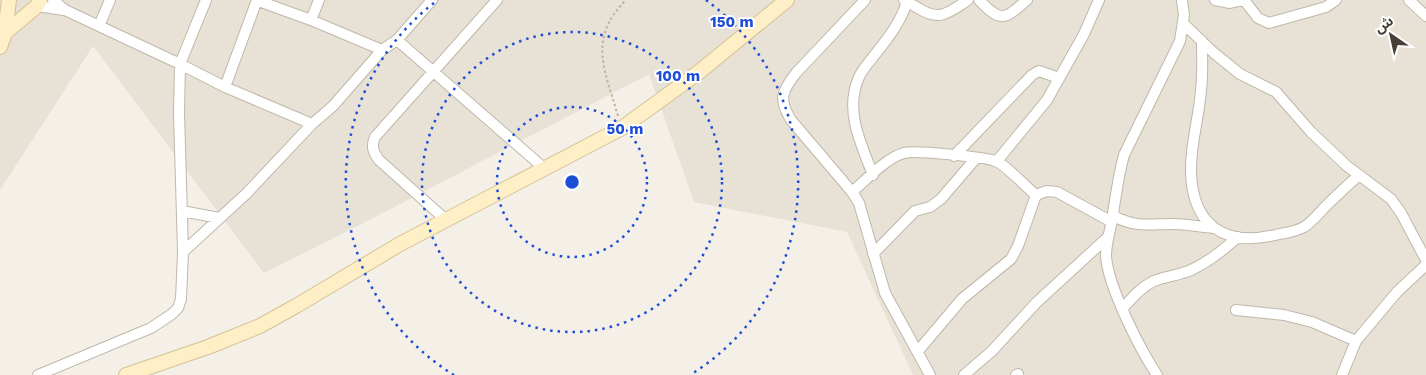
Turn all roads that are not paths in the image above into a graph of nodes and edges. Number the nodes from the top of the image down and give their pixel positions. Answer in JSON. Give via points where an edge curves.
{"nodes":[{"id":1,"x":10,"y":0,"type":"edge"},
{"id":2,"x":53,"y":0,"type":"edge"},
{"id":3,"x":110,"y":0,"type":"edge"},
{"id":4,"x":206,"y":0,"type":"edge"},
{"id":5,"x":256,"y":0,"type":"edge"},
{"id":6,"x":319,"y":0,"type":"edge"},
{"id":7,"x":432,"y":0,"type":"edge"},
{"id":8,"x":497,"y":0,"type":"edge"},
{"id":9,"x":865,"y":0,"type":"edge"},
{"id":10,"x":968,"y":0,"type":"edge"},
{"id":11,"x":979,"y":0,"type":"edge"},
{"id":12,"x":1027,"y":0,"type":"edge"},
{"id":13,"x":1099,"y":0,"type":"edge"},
{"id":14,"x":1182,"y":0,"type":"edge"},
{"id":15,"x":1215,"y":0,"type":"edge"},
{"id":16,"x":1243,"y":0,"type":"edge"},
{"id":17,"x":1336,"y":0,"type":"edge"},
{"id":18,"x":1409,"y":0,"type":"edge"},
{"id":19,"x":905,"y":1,"type":"edge"},
{"id":20,"x":778,"y":3,"type":"edge"},
{"id":21,"x":35,"y":5,"type":"edge"},
{"id":22,"x":65,"y":10,"type":"junction"},
{"id":23,"x":1426,"y":16,"type":"edge"},
{"id":24,"x":311,"y":20,"type":"junction"},
{"id":25,"x":1184,"y":24,"type":"junction"},
{"id":26,"x":99,"y":26,"type":"junction"},
{"id":27,"x":4,"y":33,"type":"junction"},
{"id":28,"x":397,"y":40,"type":"junction"},
{"id":29,"x":1202,"y":41,"type":"junction"},
{"id":30,"x":0,"y":47,"type":"edge"},
{"id":31,"x":382,"y":50,"type":"junction"},
{"id":32,"x":180,"y":64,"type":"junction"},
{"id":33,"x":433,"y":72,"type":"junction"},
{"id":34,"x":1059,"y":78,"type":"junction"},
{"id":35,"x":225,"y":87,"type":"junction"},
{"id":36,"x":312,"y":124,"type":"junction"},
{"id":37,"x":954,"y":156,"type":"junction"},
{"id":38,"x":976,"y":158,"type":"junction"},
{"id":39,"x":997,"y":161,"type":"junction"},
{"id":40,"x":545,"y":169,"type":"junction"},
{"id":41,"x":872,"y":175,"type":"junction"},
{"id":42,"x":1359,"y":175,"type":"junction"},
{"id":43,"x":852,"y":192,"type":"junction"},
{"id":44,"x":1036,"y":195,"type":"junction"},
{"id":45,"x":182,"y":211,"type":"junction"},
{"id":46,"x":219,"y":218,"type":"junction"},
{"id":47,"x":1112,"y":219,"type":"junction"},
{"id":48,"x":446,"y":220,"type":"junction"},
{"id":49,"x":1213,"y":228,"type":"junction"},
{"id":50,"x":1108,"y":237,"type":"junction"},
{"id":51,"x":1238,"y":238,"type":"junction"},
{"id":52,"x":183,"y":252,"type":"junction"},
{"id":53,"x":873,"y":254,"type":"junction"},
{"id":54,"x":1426,"y":260,"type":"edge"},
{"id":55,"x":1426,"y":265,"type":"edge"},
{"id":56,"x":1123,"y":308,"type":"junction"},
{"id":57,"x":1236,"y":310,"type":"dead end"},
{"id":58,"x":1356,"y":341,"type":"junction"},
{"id":59,"x":918,"y":350,"type":"junction"},
{"id":60,"x":38,"y":375,"type":"edge"},
{"id":61,"x":126,"y":375,"type":"edge"},
{"id":62,"x":930,"y":375,"type":"edge"},
{"id":63,"x":964,"y":375,"type":"edge"},
{"id":64,"x":1157,"y":375,"type":"edge"},
{"id":65,"x":1342,"y":375,"type":"edge"}],
"edges":[{"from":1,"to":21,"type":"street","via":[[19,10]]},
{"from":1,"to":27,"type":"street"},
{"from":2,"to":22,"type":"street"},
{"from":3,"to":26,"type":"street"},
{"from":4,"to":32,"type":"street"},
{"from":5,"to":24,"type":"street"},
{"from":5,"to":35,"type":"street"},
{"from":6,"to":24,"type":"street"},
{"from":7,"to":28,"type":"street"},
{"from":8,"to":33,"type":"street"},
{"from":9,"to":43,"type":"street","via":[[796,73],[783,94],[785,110],[791,120]]},
{"from":10,"to":19,"type":"street","via":[[937,16]]},
{"from":11,"to":12,"type":"street","via":[[995,15],[1002,17]]},
{"from":13,"to":34,"type":"street"},
{"from":14,"to":25,"type":"street"},
{"from":15,"to":16,"type":"street","via":[[1230,3]]},
{"from":16,"to":17,"type":"street","via":[[1258,18],[1269,23],[1330,6]]},
{"from":18,"to":23,"type":"street"},
{"from":19,"to":41,"type":"street","via":[[904,12],[856,85],[853,117]]},
{"from":20,"to":40,"type":"street","via":[[699,72],[622,128]]},
{"from":21,"to":22,"type":"street"},
{"from":21,"to":27,"type":"street"},
{"from":22,"to":26,"type":"street"},
{"from":24,"to":31,"type":"street"},
{"from":25,"to":29,"type":"street"},
{"from":25,"to":47,"type":"street","via":[[1180,41],[1124,155]]},
{"from":26,"to":32,"type":"street"},
{"from":27,"to":30,"type":"street"},
{"from":28,"to":31,"type":"street"},
{"from":28,"to":33,"type":"street"},
{"from":29,"to":42,"type":"street","via":[[1240,74],[1276,92],[1311,132]]},
{"from":29,"to":49,"type":"street","via":[[1201,90],[1191,173],[1194,196],[1202,215]]},
{"from":31,"to":36,"type":"street","via":[[333,106]]},
{"from":32,"to":35,"type":"street"},
{"from":32,"to":45,"type":"street"},
{"from":33,"to":40,"type":"street"},
{"from":33,"to":48,"type":"street","via":[[375,137],[372,147],[379,160]]},
{"from":34,"to":37,"type":"street","via":[[1038,72],[1032,75]]},
{"from":34,"to":39,"type":"street","via":[[1047,100]]},
{"from":35,"to":36,"type":"street"},
{"from":36,"to":46,"type":"street"},
{"from":37,"to":38,"type":"street"},
{"from":37,"to":41,"type":"street","via":[[905,152]]},
{"from":38,"to":39,"type":"street"},
{"from":38,"to":53,"type":"street","via":[[941,198],[930,207],[915,211]]},
{"from":39,"to":44,"type":"street"},
{"from":40,"to":48,"type":"street"},
{"from":41,"to":43,"type":"street"},
{"from":42,"to":51,"type":"street","via":[[1304,227],[1270,236]]},
{"from":42,"to":54,"type":"street","via":[[1391,199]]},
{"from":43,"to":53,"type":"street","via":[[861,209]]},
{"from":44,"to":47,"type":"street","via":[[1057,192]]},
{"from":44,"to":59,"type":"street","via":[[1011,259],[962,299]]},
{"from":45,"to":46,"type":"street"},
{"from":45,"to":52,"type":"street"},
{"from":46,"to":52,"type":"street"},
{"from":47,"to":49,"type":"street","via":[[1136,225],[1176,224]]},
{"from":47,"to":50,"type":"street"},
{"from":48,"to":61,"type":"street","via":[[260,326]]},
{"from":49,"to":51,"type":"street"},
{"from":50,"to":56,"type":"street","via":[[1106,258]]},
{"from":50,"to":63,"type":"street"},
{"from":51,"to":56,"type":"street","via":[[1192,270],[1153,281]]},
{"from":52,"to":60,"type":"street","via":[[181,299],[172,314],[150,328]]},
{"from":53,"to":59,"type":"street","via":[[885,293]]},
{"from":55,"to":58,"type":"street"},
{"from":56,"to":64,"type":"street"},
{"from":57,"to":58,"type":"street","via":[[1284,315],[1312,322]]},
{"from":58,"to":65,"type":"street"},
{"from":59,"to":62,"type":"street"}]}
